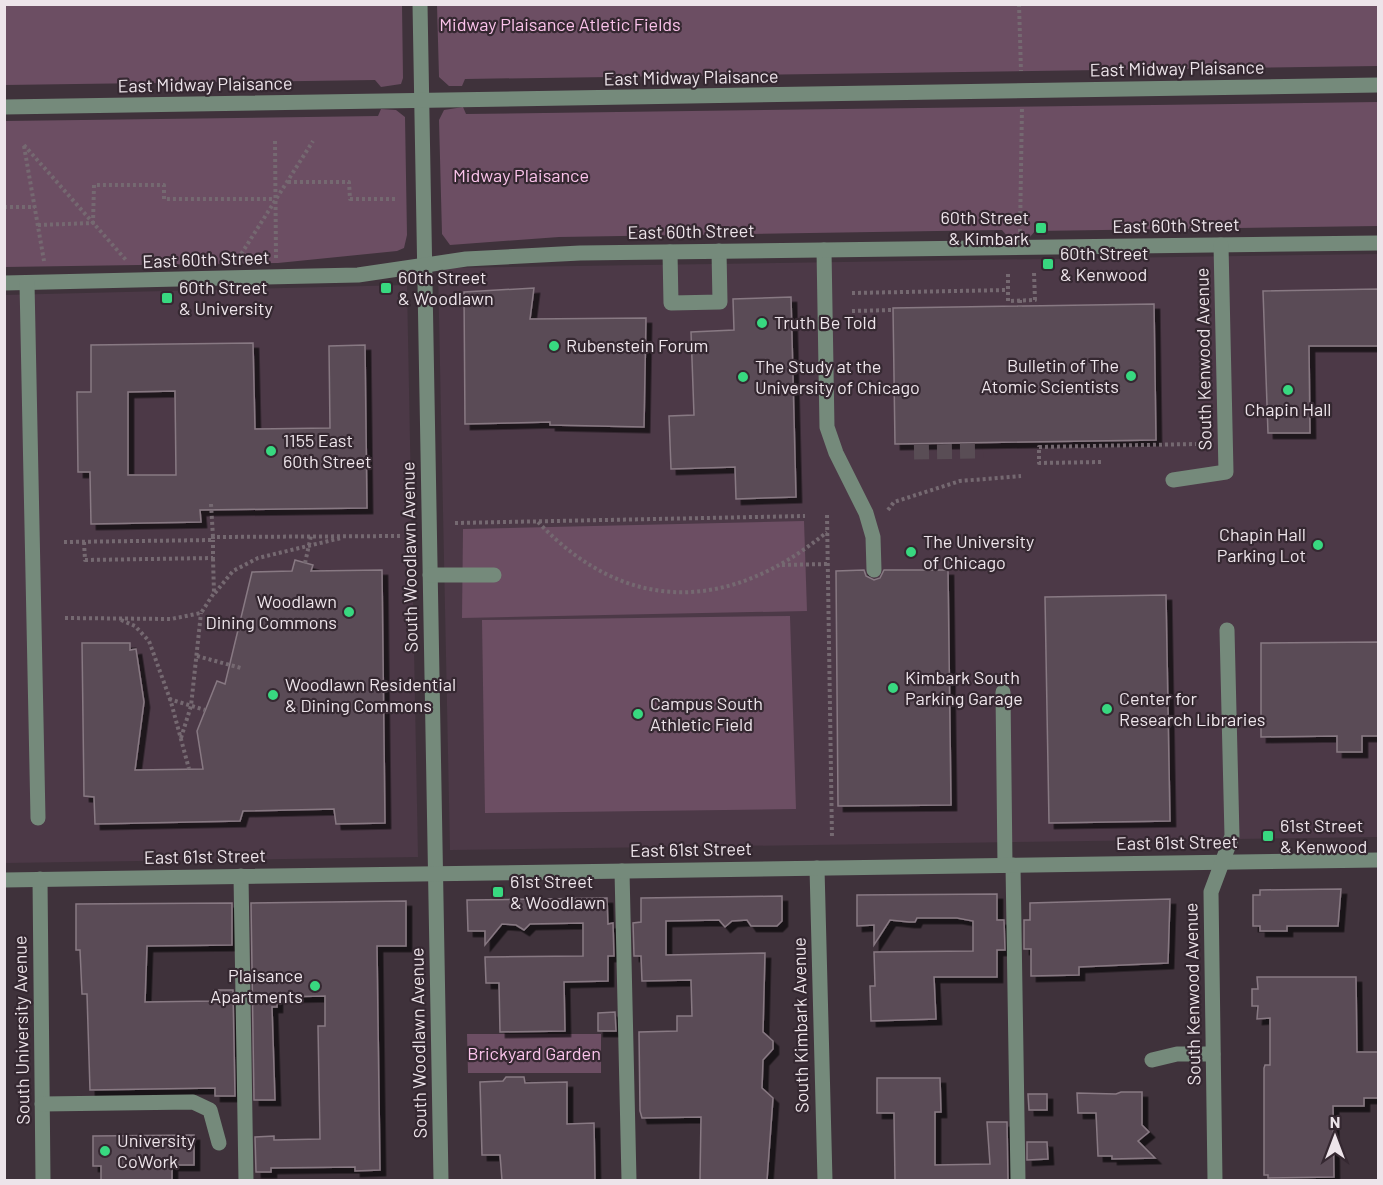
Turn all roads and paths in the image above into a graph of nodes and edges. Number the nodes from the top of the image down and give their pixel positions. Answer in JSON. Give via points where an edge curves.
{"nodes":[{"id":1,"x":420,"y":4,"type":"edge"},
{"id":2,"x":1019,"y":4,"type":"edge"},
{"id":3,"x":1021,"y":71,"type":"dead end"},
{"id":4,"x":1378,"y":85,"type":"edge"},
{"id":5,"x":422,"y":102,"type":"junction"},
{"id":6,"x":4,"y":107,"type":"edge"},
{"id":7,"x":1022,"y":107,"type":"dead end"},
{"id":8,"x":274,"y":141,"type":"dead end"},
{"id":9,"x":313,"y":141,"type":"dead end"},
{"id":10,"x":287,"y":182,"type":"junction"},
{"id":11,"x":275,"y":199,"type":"junction"},
{"id":12,"x":397,"y":199,"type":"dead end"},
{"id":13,"x":4,"y":207,"type":"edge"},
{"id":14,"x":35,"y":207,"type":"junction"},
{"id":15,"x":93,"y":223,"type":"junction"},
{"id":16,"x":38,"y":225,"type":"junction"},
{"id":17,"x":1020,"y":237,"type":"dead end"},
{"id":18,"x":1378,"y":243,"type":"edge"},
{"id":19,"x":1221,"y":245,"type":"junction"},
{"id":20,"x":824,"y":250,"type":"junction"},
{"id":21,"x":719,"y":251,"type":"junction"},
{"id":22,"x":670,"y":252,"type":"junction"},
{"id":23,"x":276,"y":258,"type":"dead end"},
{"id":24,"x":238,"y":259,"type":"dead end"},
{"id":25,"x":126,"y":260,"type":"dead end"},
{"id":26,"x":44,"y":261,"type":"dead end"},
{"id":27,"x":425,"y":266,"type":"junction"},
{"id":28,"x":1034,"y":273,"type":"dead end"},
{"id":29,"x":1008,"y":274,"type":"dead end"},
{"id":30,"x":27,"y":283,"type":"junction"},
{"id":31,"x":4,"y":284,"type":"edge"},
{"id":32,"x":1008,"y":290,"type":"junction"},
{"id":33,"x":852,"y":294,"type":"dead end"},
{"id":34,"x":1020,"y":300,"type":"junction"},
{"id":35,"x":1020,"y":307,"type":"dead end"},
{"id":36,"x":893,"y":310,"type":"dead end"},
{"id":37,"x":852,"y":311,"type":"dead end"},
{"id":38,"x":1196,"y":444,"type":"dead end"},
{"id":39,"x":1101,"y":462,"type":"dead end"},
{"id":40,"x":1021,"y":476,"type":"dead end"},
{"id":41,"x":1173,"y":480,"type":"dead end"},
{"id":42,"x":211,"y":504,"type":"dead end"},
{"id":43,"x":888,"y":510,"type":"dead end"},
{"id":44,"x":827,"y":515,"type":"dead end"},
{"id":45,"x":805,"y":516,"type":"dead end"},
{"id":46,"x":538,"y":522,"type":"junction"},
{"id":47,"x":455,"y":523,"type":"dead end"},
{"id":48,"x":827,"y":532,"type":"junction"},
{"id":49,"x":311,"y":536,"type":"junction"},
{"id":50,"x":350,"y":536,"type":"junction"},
{"id":51,"x":402,"y":536,"type":"dead end"},
{"id":52,"x":213,"y":538,"type":"junction"},
{"id":53,"x":64,"y":542,"type":"dead end"},
{"id":54,"x":84,"y":542,"type":"junction"},
{"id":55,"x":310,"y":545,"type":"junction"},
{"id":56,"x":213,"y":558,"type":"junction"},
{"id":57,"x":304,"y":563,"type":"dead end"},
{"id":58,"x":828,"y":564,"type":"junction"},
{"id":59,"x":781,"y":565,"type":"junction"},
{"id":60,"x":874,"y":570,"type":"dead end"},
{"id":61,"x":430,"y":575,"type":"junction"},
{"id":62,"x":494,"y":575,"type":"dead end"},
{"id":63,"x":214,"y":594,"type":"junction"},
{"id":64,"x":201,"y":613,"type":"junction"},
{"id":65,"x":65,"y":618,"type":"dead end"},
{"id":66,"x":118,"y":618,"type":"junction"},
{"id":67,"x":1227,"y":630,"type":"dead end"},
{"id":68,"x":197,"y":656,"type":"junction"},
{"id":69,"x":241,"y":668,"type":"dead end"},
{"id":70,"x":1003,"y":692,"type":"dead end"},
{"id":71,"x":169,"y":699,"type":"junction"},
{"id":72,"x":190,"y":706,"type":"junction"},
{"id":73,"x":205,"y":710,"type":"dead end"},
{"id":74,"x":181,"y":739,"type":"junction"},
{"id":75,"x":189,"y":769,"type":"dead end"},
{"id":76,"x":38,"y":818,"type":"dead end"},
{"id":77,"x":832,"y":838,"type":"dead end"},
{"id":78,"x":1378,"y":860,"type":"edge"},
{"id":79,"x":1222,"y":862,"type":"junction"},
{"id":80,"x":1009,"y":865,"type":"junction"},
{"id":81,"x":817,"y":868,"type":"junction"},
{"id":82,"x":622,"y":871,"type":"junction"},
{"id":83,"x":435,"y":873,"type":"junction"},
{"id":84,"x":241,"y":876,"type":"junction"},
{"id":85,"x":40,"y":879,"type":"junction"},
{"id":86,"x":4,"y":880,"type":"edge"},
{"id":87,"x":1213,"y":1054,"type":"junction"},
{"id":88,"x":1152,"y":1060,"type":"dead end"},
{"id":89,"x":42,"y":1104,"type":"junction"},
{"id":90,"x":219,"y":1143,"type":"dead end"},
{"id":91,"x":43,"y":1180,"type":"edge"},
{"id":92,"x":246,"y":1180,"type":"edge"},
{"id":93,"x":441,"y":1180,"type":"edge"},
{"id":94,"x":629,"y":1180,"type":"edge"},
{"id":95,"x":825,"y":1180,"type":"edge"},
{"id":96,"x":1018,"y":1180,"type":"edge"},
{"id":97,"x":1215,"y":1180,"type":"edge"}],
"edges":[{"from":1,"to":5,"type":"street","name":"South Woodlawn Avenue"},
{"from":2,"to":3,"type":"path"},
{"from":4,"to":5,"type":"street","name":"East Midway Plaisance"},
{"from":5,"to":6,"type":"street","name":"East Midway Plaisance"},
{"from":5,"to":27,"type":"street","name":"South Woodlawn Avenue"},
{"from":7,"to":17,"type":"path"},
{"from":8,"to":11,"type":"path"},
{"from":9,"to":10,"type":"path"},
{"from":10,"to":11,"type":"path"},
{"from":10,"to":12,"type":"path","via":[[349,182],[350,199]]},
{"from":11,"to":15,"type":"path","via":[[164,199],[164,184],[94,185]]},
{"from":11,"to":23,"type":"path"},
{"from":11,"to":24,"type":"path"},
{"from":13,"to":14,"type":"path"},
{"from":14,"to":15,"type":"path","via":[[24,145]]},
{"from":14,"to":16,"type":"path"},
{"from":15,"to":16,"type":"path"},
{"from":15,"to":25,"type":"path"},
{"from":16,"to":26,"type":"path"},
{"from":18,"to":19,"type":"street","name":"East 60th Street"},
{"from":19,"to":20,"type":"street","name":"East 60th Street"},
{"from":19,"to":41,"type":"street","name":"South Kenwood Avenue","via":[[1226,472]]},
{"from":20,"to":21,"type":"street","name":"East 60th Street"},
{"from":20,"to":60,"type":"street","via":[[827,427],[868,519]]},
{"from":21,"to":22,"type":"street","name":"East 60th Street"},
{"from":21,"to":22,"type":"street","via":[[720,302],[671,303]]},
{"from":22,"to":27,"type":"street","name":"East 60th Street","via":[[494,257]]},
{"from":27,"to":30,"type":"street","name":"East 60th Street","via":[[358,275]]},
{"from":27,"to":61,"type":"street","name":"South Woodlawn Avenue"},
{"from":28,"to":34,"type":"path","via":[[1035,300]]},
{"from":29,"to":32,"type":"path"},
{"from":30,"to":31,"type":"street","name":"East 60th Street"},
{"from":30,"to":76,"type":"street"},
{"from":32,"to":33,"type":"path"},
{"from":32,"to":34,"type":"path","via":[[1008,301]]},
{"from":34,"to":35,"type":"path"},
{"from":36,"to":37,"type":"path"},
{"from":38,"to":39,"type":"path","via":[[1039,447],[1039,462]]},
{"from":40,"to":43,"type":"path","via":[[960,481],[894,502]]},
{"from":42,"to":52,"type":"path"},
{"from":44,"to":48,"type":"path"},
{"from":45,"to":46,"type":"path"},
{"from":46,"to":47,"type":"path"},
{"from":46,"to":59,"type":"path","via":[[559,544],[585,561],[641,588],[677,593],[716,591],[760,577]]},
{"from":48,"to":58,"type":"path"},
{"from":48,"to":59,"type":"path"},
{"from":49,"to":50,"type":"path"},
{"from":49,"to":52,"type":"path"},
{"from":49,"to":55,"type":"path"},
{"from":50,"to":51,"type":"path"},
{"from":50,"to":55,"type":"path"},
{"from":52,"to":54,"type":"path"},
{"from":52,"to":56,"type":"path"},
{"from":53,"to":54,"type":"path"},
{"from":54,"to":56,"type":"path","via":[[85,560]]},
{"from":55,"to":57,"type":"path"},
{"from":55,"to":63,"type":"path","via":[[258,558],[232,571]]},
{"from":56,"to":63,"type":"path"},
{"from":58,"to":59,"type":"path"},
{"from":58,"to":77,"type":"path"},
{"from":61,"to":62,"type":"street"},
{"from":61,"to":83,"type":"street","name":"South Woodlawn Avenue"},
{"from":63,"to":64,"type":"path"},
{"from":64,"to":66,"type":"path","via":[[171,619]]},
{"from":64,"to":68,"type":"path"},
{"from":65,"to":66,"type":"path"},
{"from":66,"to":71,"type":"path","via":[[135,626],[149,641]]},
{"from":67,"to":79,"type":"street","name":"South Kenwood Avenue","via":[[1232,836]]},
{"from":68,"to":69,"type":"path"},
{"from":68,"to":72,"type":"path"},
{"from":70,"to":80,"type":"street"},
{"from":71,"to":72,"type":"path"},
{"from":71,"to":74,"type":"path"},
{"from":72,"to":73,"type":"path"},
{"from":72,"to":74,"type":"path"},
{"from":74,"to":75,"type":"path"},
{"from":78,"to":79,"type":"street","name":"East 61st Street"},
{"from":79,"to":80,"type":"street","name":"East 61st Street"},
{"from":79,"to":87,"type":"street","name":"South Kenwood Avenue","via":[[1210,892]]},
{"from":80,"to":81,"type":"street","name":"East 61st Street"},
{"from":80,"to":96,"type":"street"},
{"from":81,"to":82,"type":"street","name":"East 61st Street"},
{"from":81,"to":95,"type":"street","name":"South Kimbark Avenue"},
{"from":82,"to":83,"type":"street","name":"East 61st Street"},
{"from":82,"to":94,"type":"street"},
{"from":83,"to":84,"type":"street","name":"East 61st Street"},
{"from":83,"to":93,"type":"street","name":"South Woodlawn Avenue"},
{"from":84,"to":85,"type":"street","name":"East 61st Street"},
{"from":84,"to":92,"type":"street"},
{"from":85,"to":86,"type":"street","name":"East 61st Street"},
{"from":85,"to":89,"type":"street","name":"South University Avenue"},
{"from":87,"to":88,"type":"street","via":[[1177,1054]]},
{"from":87,"to":97,"type":"street","name":"South Kenwood Avenue"},
{"from":89,"to":90,"type":"street","via":[[193,1102],[210,1110]]},
{"from":89,"to":91,"type":"street","name":"South University Avenue"}]}
